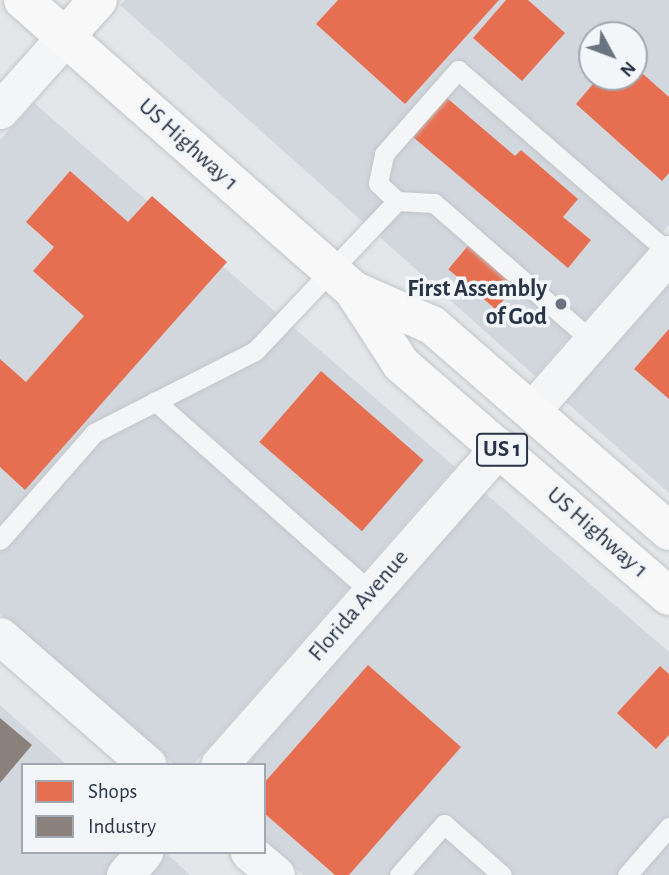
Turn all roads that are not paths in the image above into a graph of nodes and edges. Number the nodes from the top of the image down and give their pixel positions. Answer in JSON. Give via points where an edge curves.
{"nodes":[{"id":1,"x":23,"y":0,"type":"edge"},
{"id":2,"x":52,"y":0,"type":"edge"},
{"id":3,"x":98,"y":0,"type":"edge"},
{"id":4,"x":69,"y":18,"type":"edge"},
{"id":5,"x":0,"y":110,"type":"edge"},
{"id":6,"x":397,"y":201,"type":"junction"},
{"id":7,"x":669,"y":254,"type":"edge"},
{"id":8,"x":342,"y":281,"type":"junction"},
{"id":9,"x":592,"y":341,"type":"junction"},
{"id":10,"x":155,"y":401,"type":"junction"},
{"id":11,"x":531,"y":411,"type":"junction"},
{"id":12,"x":499,"y":447,"type":"junction"},
{"id":13,"x":669,"y":531,"type":"edge"},
{"id":14,"x":0,"y":540,"type":"edge"},
{"id":15,"x":371,"y":592,"type":"junction"},
{"id":16,"x":669,"y":596,"type":"edge"},
{"id":17,"x":0,"y":636,"type":"edge"},
{"id":18,"x":146,"y":763,"type":"edge"},
{"id":19,"x":221,"y":763,"type":"edge"},
{"id":20,"x":669,"y":827,"type":"edge"},
{"id":21,"x":142,"y":854,"type":"edge"},
{"id":22,"x":251,"y":854,"type":"edge"},
{"id":23,"x":125,"y":875,"type":"edge"},
{"id":24,"x":276,"y":875,"type":"edge"},
{"id":25,"x":399,"y":875,"type":"edge"},
{"id":26,"x":502,"y":875,"type":"edge"},
{"id":27,"x":627,"y":875,"type":"edge"}],
"edges":[{"from":1,"to":4,"type":"main road","name":"US Highway 1","number":"US 1"},
{"from":2,"to":4,"type":"main road"},
{"from":3,"to":4,"type":"main road"},
{"from":4,"to":5,"type":"street"},
{"from":4,"to":8,"type":"main road","name":"US Highway 1","number":"US 1"},
{"from":6,"to":7,"type":"lane","via":[[378,183],[384,154],[458,70]]},
{"from":6,"to":8,"type":"lane"},
{"from":6,"to":9,"type":"lane","via":[[434,203]]},
{"from":7,"to":9,"type":"street"},
{"from":8,"to":10,"type":"lane","via":[[255,351]]},
{"from":8,"to":11,"type":"main road","name":"US Highway 1","number":"US 1","via":[[432,325]]},
{"from":8,"to":12,"type":"main road","name":"US Highway 1","number":"US 1","via":[[401,364]]},
{"from":9,"to":11,"type":"street"},
{"from":10,"to":14,"type":"lane","via":[[94,433]]},
{"from":10,"to":15,"type":"lane"},
{"from":11,"to":13,"type":"main road","name":"US Highway 1","number":"US 1"},
{"from":12,"to":15,"type":"street","name":"Florida Avenue"},
{"from":12,"to":16,"type":"main road","name":"US Highway 1","number":"US 1"},
{"from":15,"to":19,"type":"street","name":"Florida Avenue"},
{"from":17,"to":18,"type":"street"},
{"from":20,"to":27,"type":"lane"},
{"from":21,"to":23,"type":"street"},
{"from":22,"to":24,"type":"street"},
{"from":25,"to":26,"type":"lane","via":[[444,824]]}]}
